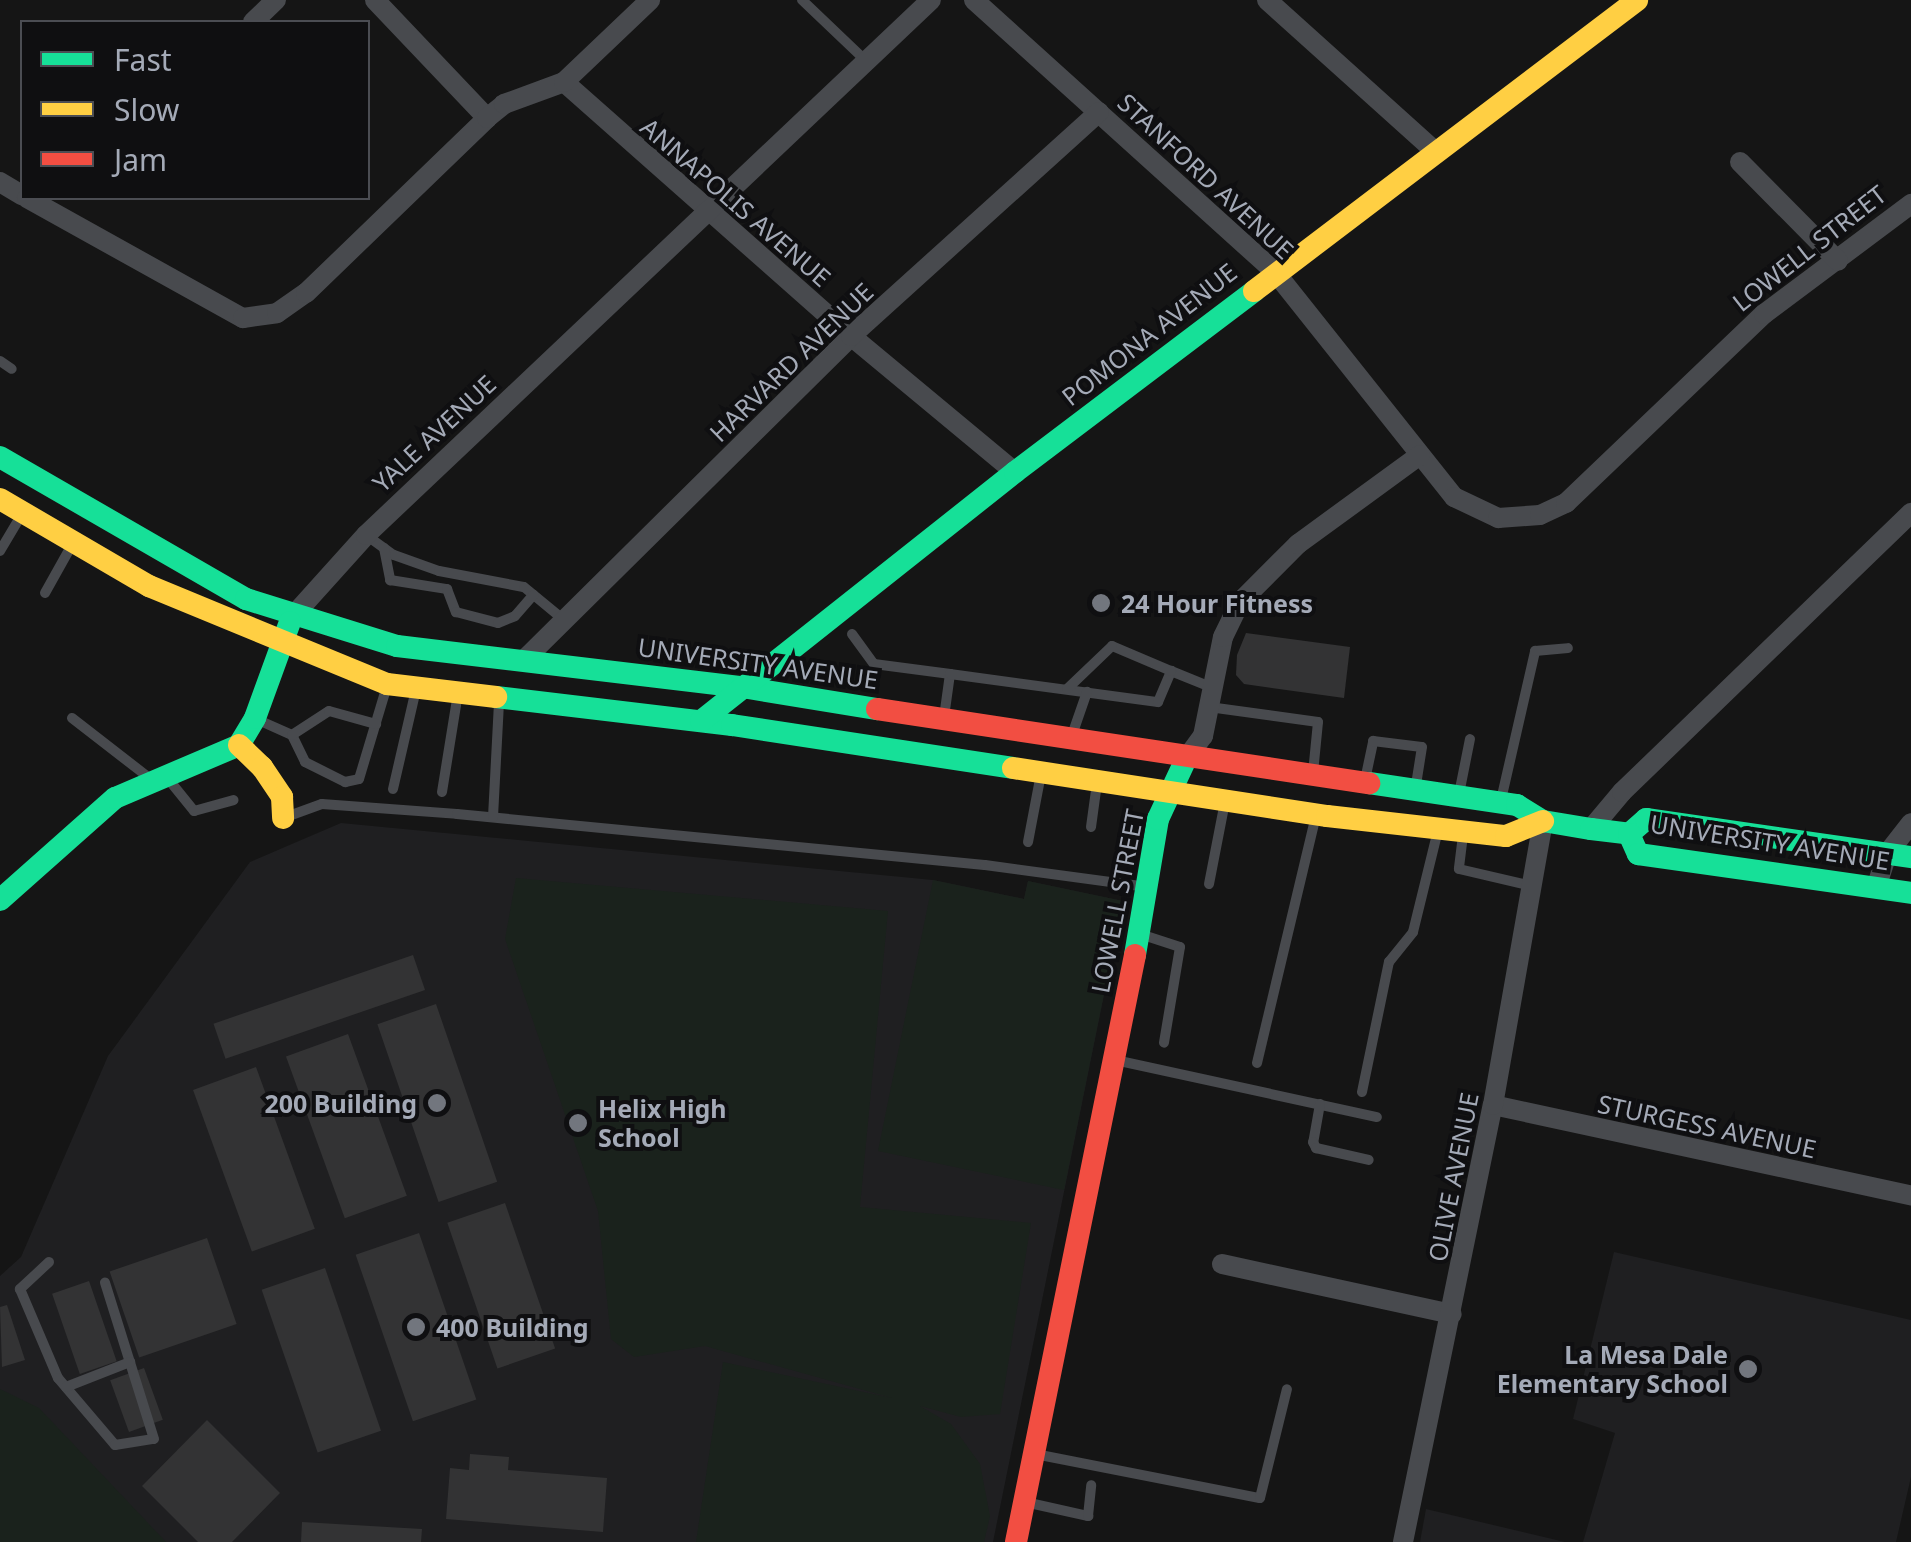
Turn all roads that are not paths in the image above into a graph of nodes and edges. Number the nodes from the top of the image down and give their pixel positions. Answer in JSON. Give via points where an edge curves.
{"nodes":[{"id":1,"x":276,"y":0,"type":"edge"},
{"id":2,"x":374,"y":0,"type":"edge"},
{"id":3,"x":802,"y":0,"type":"edge"},
{"id":4,"x":932,"y":0,"type":"edge"},
{"id":5,"x":974,"y":0,"type":"edge"},
{"id":6,"x":1268,"y":0,"type":"edge"},
{"id":7,"x":1637,"y":0,"type":"edge"},
{"id":8,"x":648,"y":2,"type":"edge"},
{"id":9,"x":255,"y":20,"type":"edge"},
{"id":10,"x":865,"y":60,"type":"junction"},
{"id":11,"x":564,"y":82,"type":"junction"},
{"id":12,"x":1099,"y":112,"type":"junction"},
{"id":13,"x":488,"y":118,"type":"junction"},
{"id":14,"x":1436,"y":152,"type":"junction"},
{"id":15,"x":1740,"y":162,"type":"dead end"},
{"id":16,"x":57,"y":204,"type":"edge"},
{"id":17,"x":1911,"y":204,"type":"edge"},
{"id":18,"x":709,"y":212,"type":"junction"},
{"id":19,"x":1838,"y":262,"type":"junction"},
{"id":20,"x":1275,"y":272,"type":"junction"},
{"id":21,"x":851,"y":336,"type":"junction"},
{"id":22,"x":0,"y":361,"type":"edge"},
{"id":23,"x":12,"y":369,"type":"dead end"},
{"id":24,"x":1420,"y":456,"type":"junction"},
{"id":25,"x":0,"y":458,"type":"edge"},
{"id":26,"x":1014,"y":472,"type":"junction"},
{"id":27,"x":0,"y":500,"type":"edge"},
{"id":28,"x":23,"y":513,"type":"junction"},
{"id":29,"x":1908,"y":523,"type":"edge"},
{"id":30,"x":366,"y":535,"type":"junction"},
{"id":31,"x":73,"y":542,"type":"junction"},
{"id":32,"x":384,"y":548,"type":"junction"},
{"id":33,"x":0,"y":550,"type":"edge"},
{"id":34,"x":45,"y":593,"type":"dead end"},
{"id":35,"x":533,"y":595,"type":"junction"},
{"id":36,"x":294,"y":615,"type":"junction"},
{"id":37,"x":564,"y":620,"type":"junction"},
{"id":38,"x":852,"y":634,"type":"dead end"},
{"id":39,"x":280,"y":642,"type":"junction"},
{"id":40,"x":1568,"y":648,"type":"dead end"},
{"id":41,"x":526,"y":658,"type":"junction"},
{"id":42,"x":1170,"y":671,"type":"junction"},
{"id":43,"x":950,"y":674,"type":"junction"},
{"id":44,"x":388,"y":684,"type":"junction"},
{"id":45,"x":742,"y":686,"type":"junction"},
{"id":46,"x":417,"y":688,"type":"junction"},
{"id":47,"x":1066,"y":690,"type":"junction"},
{"id":48,"x":458,"y":692,"type":"junction"},
{"id":49,"x":1087,"y":692,"type":"junction"},
{"id":50,"x":500,"y":697,"type":"junction"},
{"id":51,"x":1211,"y":698,"type":"junction"},
{"id":52,"x":72,"y":718,"type":"dead end"},
{"id":53,"x":255,"y":718,"type":"junction"},
{"id":54,"x":944,"y":718,"type":"junction"},
{"id":55,"x":701,"y":721,"type":"junction"},
{"id":56,"x":376,"y":724,"type":"junction"},
{"id":57,"x":292,"y":735,"type":"junction"},
{"id":58,"x":1072,"y":738,"type":"junction"},
{"id":59,"x":1470,"y":738,"type":"dead end"},
{"id":60,"x":236,"y":747,"type":"junction"},
{"id":61,"x":1186,"y":758,"type":"junction"},
{"id":62,"x":1041,"y":773,"type":"junction"},
{"id":63,"x":1313,"y":774,"type":"junction"},
{"id":64,"x":159,"y":778,"type":"junction"},
{"id":65,"x":1364,"y":781,"type":"junction"},
{"id":66,"x":1097,"y":782,"type":"junction"},
{"id":67,"x":1416,"y":788,"type":"junction"},
{"id":68,"x":392,"y":789,"type":"dead end"},
{"id":69,"x":442,"y":792,"type":"dead end"},
{"id":70,"x":1168,"y":792,"type":"junction"},
{"id":71,"x":1458,"y":794,"type":"junction"},
{"id":72,"x":234,"y":800,"type":"dead end"},
{"id":73,"x":1225,"y":800,"type":"junction"},
{"id":74,"x":1501,"y":801,"type":"junction"},
{"id":75,"x":1317,"y":814,"type":"junction"},
{"id":76,"x":283,"y":818,"type":"joint"},
{"id":77,"x":493,"y":818,"type":"junction"},
{"id":78,"x":1542,"y":821,"type":"junction"},
{"id":79,"x":1911,"y":823,"type":"edge"},
{"id":80,"x":1091,"y":827,"type":"dead end"},
{"id":81,"x":1438,"y":828,"type":"junction"},
{"id":82,"x":1591,"y":828,"type":"junction"},
{"id":83,"x":1463,"y":831,"type":"junction"},
{"id":84,"x":1629,"y":834,"type":"junction"},
{"id":85,"x":1028,"y":842,"type":"dead end"},
{"id":86,"x":1899,"y":856,"type":"edge"},
{"id":87,"x":1209,"y":884,"type":"dead end"},
{"id":88,"x":1532,"y":886,"type":"junction"},
{"id":89,"x":1149,"y":887,"type":"junction"},
{"id":90,"x":1876,"y":888,"type":"junction"},
{"id":91,"x":1911,"y":893,"type":"edge"},
{"id":92,"x":0,"y":900,"type":"edge"},
{"id":93,"x":1139,"y":934,"type":"junction"},
{"id":94,"x":1164,"y":1043,"type":"dead end"},
{"id":95,"x":1114,"y":1060,"type":"junction"},
{"id":96,"x":1257,"y":1063,"type":"dead end"},
{"id":97,"x":1362,"y":1092,"type":"dead end"},
{"id":98,"x":1320,"y":1104,"type":"junction"},
{"id":99,"x":1493,"y":1105,"type":"junction"},
{"id":100,"x":1376,"y":1117,"type":"dead end"},
{"id":101,"x":1369,"y":1160,"type":"dead end"},
{"id":102,"x":1911,"y":1196,"type":"edge"},
{"id":103,"x":49,"y":1262,"type":"dead end"},
{"id":104,"x":1222,"y":1264,"type":"dead end"},
{"id":105,"x":105,"y":1283,"type":"dead end"},
{"id":106,"x":1452,"y":1314,"type":"junction"},
{"id":107,"x":130,"y":1362,"type":"junction"},
{"id":108,"x":66,"y":1387,"type":"junction"},
{"id":109,"x":1287,"y":1389,"type":"dead end"},
{"id":110,"x":1034,"y":1454,"type":"junction"},
{"id":111,"x":1091,"y":1486,"type":"dead end"},
{"id":112,"x":1024,"y":1502,"type":"junction"},
{"id":113,"x":1016,"y":1542,"type":"edge"},
{"id":114,"x":1404,"y":1542,"type":"edge"}],
"edges":[{"from":1,"to":9,"type":"street"},
{"from":2,"to":13,"type":"street"},
{"from":3,"to":10,"type":"lane"},
{"from":4,"to":10,"type":"street","name":"YALE AVENUE"},
{"from":5,"to":12,"type":"street","name":"STANFORD AVENUE"},
{"from":6,"to":14,"type":"street"},
{"from":7,"to":14,"type":"main road","name":"POMONA AVENUE"},
{"from":8,"to":11,"type":"street"},
{"from":10,"to":18,"type":"street","name":"YALE AVENUE"},
{"from":11,"to":13,"type":"street","via":[[504,104]]},
{"from":11,"to":18,"type":"street","name":"ANNAPOLIS AVENUE"},
{"from":12,"to":20,"type":"street","name":"STANFORD AVENUE"},
{"from":12,"to":21,"type":"street","name":"HARVARD AVENUE"},
{"from":13,"to":16,"type":"street","via":[[276,313],[243,318]]},
{"from":14,"to":20,"type":"main road","name":"POMONA AVENUE"},
{"from":15,"to":19,"type":"street"},
{"from":17,"to":19,"type":"street","name":"LOWELL STREET"},
{"from":18,"to":21,"type":"street","name":"ANNAPOLIS AVENUE"},
{"from":18,"to":30,"type":"street","name":"YALE AVENUE"},
{"from":19,"to":24,"type":"street","name":"LOWELL STREET","via":[[1764,314],[1553,510],[1512,519],[1474,510],[1454,498]]},
{"from":20,"to":24,"type":"street","name":"STANFORD AVENUE"},
{"from":20,"to":26,"type":"main road","name":"POMONA AVENUE"},
{"from":21,"to":26,"type":"street","name":"ANNAPOLIS AVENUE"},
{"from":21,"to":37,"type":"street","name":"HARVARD AVENUE"},
{"from":22,"to":23,"type":"lane"},
{"from":24,"to":51,"type":"street","name":"LOWELL STREET","via":[[1298,544],[1240,602],[1222,636]]},
{"from":25,"to":36,"type":"main road","name":"UNIVERSITY AVENUE","via":[[246,599]]},
{"from":26,"to":45,"type":"main road","name":"POMONA AVENUE"},
{"from":27,"to":28,"type":"main road","name":"UNIVERSITY AVENUE"},
{"from":28,"to":31,"type":"main road","name":"UNIVERSITY AVENUE"},
{"from":28,"to":33,"type":"lane"},
{"from":29,"to":82,"type":"street"},
{"from":30,"to":32,"type":"lane"},
{"from":30,"to":36,"type":"street","name":"YALE AVENUE"},
{"from":31,"to":34,"type":"lane"},
{"from":31,"to":39,"type":"main road","name":"UNIVERSITY AVENUE","via":[[164,604]]},
{"from":32,"to":35,"type":"lane","via":[[439,572],[524,587]]},
{"from":32,"to":35,"type":"lane","via":[[390,580],[447,588],[456,612],[498,623],[515,616]]},
{"from":35,"to":37,"type":"lane"},
{"from":36,"to":39,"type":"main road","name":"YALE AVENUE"},
{"from":36,"to":41,"type":"main road","name":"UNIVERSITY AVENUE","via":[[397,646]]},
{"from":37,"to":41,"type":"street","name":"HARVARD AVENUE"},
{"from":38,"to":43,"type":"lane","via":[[874,664]]},
{"from":39,"to":44,"type":"main road","name":"UNIVERSITY AVENUE"},
{"from":39,"to":53,"type":"main road","name":"YALE AVENUE"},
{"from":40,"to":74,"type":"lane","via":[[1535,651]]},
{"from":41,"to":45,"type":"main road","name":"UNIVERSITY AVENUE"},
{"from":42,"to":47,"type":"lane","via":[[1112,646]]},
{"from":42,"to":49,"type":"lane","via":[[1158,702]]},
{"from":42,"to":51,"type":"lane"},
{"from":43,"to":47,"type":"lane"},
{"from":43,"to":54,"type":"lane"},
{"from":44,"to":46,"type":"main road","name":"UNIVERSITY AVENUE"},
{"from":44,"to":56,"type":"lane"},
{"from":45,"to":54,"type":"main road","name":"UNIVERSITY AVENUE"},
{"from":45,"to":55,"type":"main road","name":"POMONA AVENUE"},
{"from":46,"to":48,"type":"main road","name":"UNIVERSITY AVENUE"},
{"from":46,"to":68,"type":"lane"},
{"from":47,"to":49,"type":"lane"},
{"from":48,"to":50,"type":"main road","name":"UNIVERSITY AVENUE"},
{"from":48,"to":69,"type":"lane"},
{"from":49,"to":58,"type":"lane"},
{"from":50,"to":55,"type":"main road","name":"UNIVERSITY AVENUE"},
{"from":50,"to":77,"type":"lane"},
{"from":51,"to":61,"type":"street","name":"LOWELL STREET","via":[[1203,736]]},
{"from":51,"to":63,"type":"lane","via":[[1318,722]]},
{"from":52,"to":64,"type":"lane"},
{"from":53,"to":57,"type":"lane"},
{"from":53,"to":60,"type":"main road","name":"YALE AVENUE"},
{"from":54,"to":58,"type":"main road","name":"UNIVERSITY AVENUE"},
{"from":55,"to":62,"type":"main road","name":"UNIVERSITY AVENUE"},
{"from":56,"to":57,"type":"lane","via":[[328,711]]},
{"from":56,"to":57,"type":"lane","via":[[359,779],[346,782],[306,762]]},
{"from":58,"to":61,"type":"main road","name":"UNIVERSITY AVENUE"},
{"from":59,"to":71,"type":"lane"},
{"from":60,"to":64,"type":"main road"},
{"from":60,"to":76,"type":"main road","via":[[274,815]]},
{"from":61,"to":63,"type":"main road","name":"UNIVERSITY AVENUE"},
{"from":61,"to":70,"type":"main road","name":"LOWELL STREET"},
{"from":62,"to":66,"type":"main road","name":"UNIVERSITY AVENUE"},
{"from":62,"to":85,"type":"lane"},
{"from":63,"to":65,"type":"main road","name":"UNIVERSITY AVENUE"},
{"from":64,"to":72,"type":"lane","via":[[194,811]]},
{"from":64,"to":92,"type":"main road","via":[[86,819]]},
{"from":65,"to":67,"type":"main road","name":"UNIVERSITY AVENUE"},
{"from":65,"to":67,"type":"lane","via":[[1373,741],[1422,747]]},
{"from":66,"to":70,"type":"main road","name":"UNIVERSITY AVENUE"},
{"from":66,"to":80,"type":"lane"},
{"from":67,"to":71,"type":"main road","name":"UNIVERSITY AVENUE"},
{"from":70,"to":73,"type":"main road","name":"UNIVERSITY AVENUE"},
{"from":70,"to":89,"type":"main road","name":"LOWELL STREET"},
{"from":71,"to":74,"type":"main road","name":"UNIVERSITY AVENUE"},
{"from":73,"to":75,"type":"main road","name":"UNIVERSITY AVENUE"},
{"from":73,"to":87,"type":"lane"},
{"from":74,"to":78,"type":"main road","name":"UNIVERSITY AVENUE"},
{"from":75,"to":81,"type":"main road","name":"UNIVERSITY AVENUE"},
{"from":75,"to":96,"type":"lane"},
{"from":76,"to":77,"type":"lane","via":[[322,804]]},
{"from":77,"to":89,"type":"lane"},
{"from":78,"to":82,"type":"main road","name":"UNIVERSITY AVENUE"},
{"from":78,"to":83,"type":"main road","name":"UNIVERSITY AVENUE","via":[[1516,836]]},
{"from":78,"to":88,"type":"street","name":"OLIVE AVENUE"},
{"from":79,"to":86,"type":"street"},
{"from":81,"to":83,"type":"main road","name":"UNIVERSITY AVENUE"},
{"from":81,"to":97,"type":"lane","via":[[1413,932],[1389,962]]},
{"from":82,"to":84,"type":"main road","name":"UNIVERSITY AVENUE"},
{"from":83,"to":88,"type":"lane","via":[[1460,869]]},
{"from":84,"to":86,"type":"main road","name":"UNIVERSITY AVENUE","via":[[1646,819]]},
{"from":84,"to":90,"type":"main road","name":"UNIVERSITY AVENUE","via":[[1638,854]]},
{"from":86,"to":90,"type":"street"},
{"from":88,"to":99,"type":"street","name":"OLIVE AVENUE"},
{"from":89,"to":93,"type":"main road","name":"LOWELL STREET"},
{"from":90,"to":91,"type":"main road","name":"UNIVERSITY AVENUE"},
{"from":93,"to":94,"type":"lane","via":[[1180,947]]},
{"from":93,"to":95,"type":"main road","name":"LOWELL STREET"},
{"from":95,"to":98,"type":"lane"},
{"from":95,"to":110,"type":"main road","name":"LOWELL STREET"},
{"from":98,"to":100,"type":"lane"},
{"from":98,"to":101,"type":"lane","via":[[1316,1148]]},
{"from":99,"to":102,"type":"street","name":"STURGESS AVENUE"},
{"from":99,"to":106,"type":"street","name":"OLIVE AVENUE"},
{"from":103,"to":108,"type":"lane","via":[[20,1289]]},
{"from":104,"to":106,"type":"street"},
{"from":105,"to":107,"type":"lane"},
{"from":106,"to":114,"type":"street","name":"OLIVE AVENUE"},
{"from":107,"to":108,"type":"lane"},
{"from":107,"to":108,"type":"lane","via":[[154,1439],[116,1445]]},
{"from":109,"to":110,"type":"lane","via":[[1260,1498]]},
{"from":110,"to":112,"type":"main road","name":"LOWELL STREET"},
{"from":111,"to":112,"type":"lane","via":[[1088,1516]]},
{"from":112,"to":113,"type":"main road","name":"LOWELL STREET"}]}
